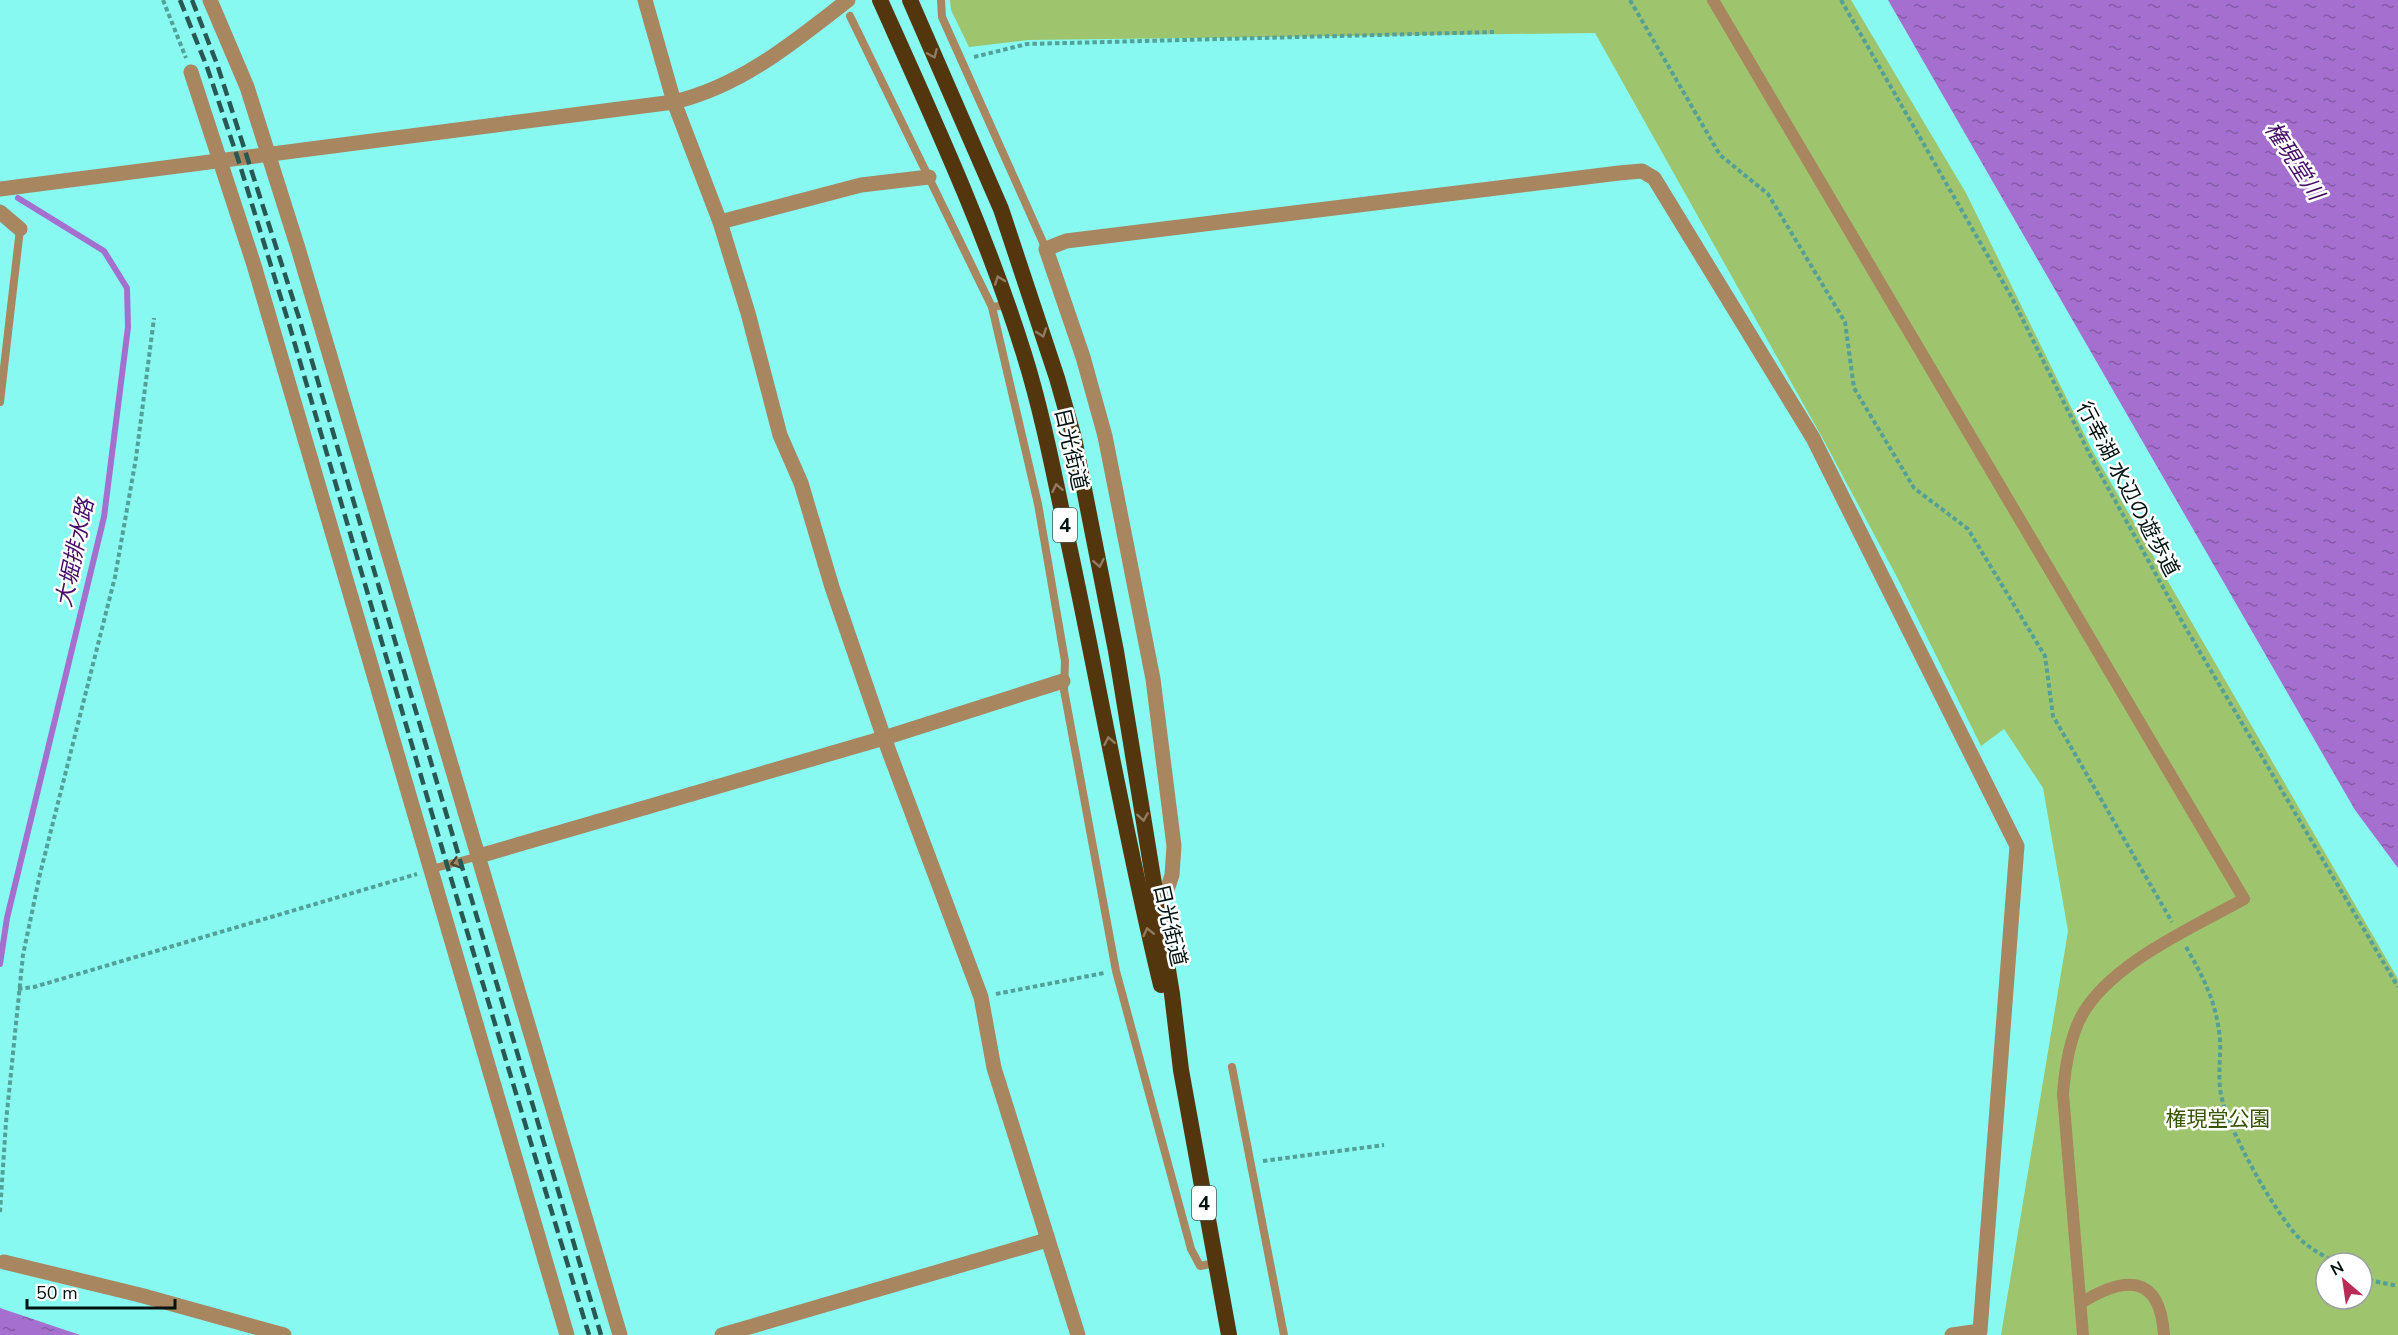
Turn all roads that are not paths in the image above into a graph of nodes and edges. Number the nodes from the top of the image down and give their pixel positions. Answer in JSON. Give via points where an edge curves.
{"nodes":[{"id":1,"x":210,"y":0,"type":"edge"},
{"id":2,"x":645,"y":0,"type":"edge"},
{"id":3,"x":880,"y":0,"type":"edge"},
{"id":4,"x":910,"y":0,"type":"edge"},
{"id":5,"x":940,"y":0,"type":"edge"},
{"id":6,"x":1713,"y":0,"type":"edge"},
{"id":7,"x":849,"y":8,"type":"edge"},
{"id":8,"x":191,"y":72,"type":"road end"},
{"id":9,"x":674,"y":102,"type":"junction"},
{"id":10,"x":270,"y":155,"type":"junction"},
{"id":11,"x":219,"y":160,"type":"junction"},
{"id":12,"x":929,"y":177,"type":"junction"},
{"id":13,"x":0,"y":189,"type":"edge"},
{"id":14,"x":0,"y":212,"type":"edge"},
{"id":15,"x":720,"y":222,"type":"junction"},
{"id":16,"x":20,"y":229,"type":"joint"},
{"id":17,"x":1046,"y":249,"type":"junction"},
{"id":18,"x":1000,"y":306,"type":"junction"},
{"id":19,"x":0,"y":402,"type":"edge"},
{"id":20,"x":1063,"y":681,"type":"junction"},
{"id":21,"x":884,"y":738,"type":"junction"},
{"id":22,"x":479,"y":856,"type":"junction"},
{"id":23,"x":432,"y":869,"type":"junction"},
{"id":24,"x":1148,"y":898,"type":"junction"},
{"id":25,"x":1232,"y":1067,"type":"dead end"},
{"id":26,"x":1047,"y":1240,"type":"junction"},
{"id":27,"x":2,"y":1261,"type":"edge"},
{"id":28,"x":1215,"y":1263,"type":"junction"},
{"id":29,"x":2081,"y":1303,"type":"junction"},
{"id":30,"x":284,"y":1335,"type":"edge"},
{"id":31,"x":567,"y":1335,"type":"edge"},
{"id":32,"x":620,"y":1335,"type":"edge"},
{"id":33,"x":722,"y":1335,"type":"edge"},
{"id":34,"x":1078,"y":1335,"type":"edge"},
{"id":35,"x":1229,"y":1335,"type":"edge"},
{"id":36,"x":1284,"y":1335,"type":"edge"},
{"id":37,"x":1952,"y":1335,"type":"edge"},
{"id":38,"x":2084,"y":1335,"type":"edge"},
{"id":39,"x":2163,"y":1335,"type":"edge"}],
"edges":[{"from":1,"to":10,"type":"street","via":[[247,87]]},
{"from":2,"to":9,"type":"street"},
{"from":18,"to":3,"type":"highway","name":"日光街道","number":"4","one_way":true,"via":[[969,199]]},
{"from":4,"to":24,"type":"highway","name":"日光街道","number":"4","one_way":true,"via":[[1001,208],[1074,438],[1116,651]]},
{"from":5,"to":17,"type":"lane","via":[[942,17]]},
{"from":6,"to":29,"type":"street","via":[[2244,899],[2130,965],[2104,986],[2083,1014],[2072,1041],[2063,1094]]},
{"from":7,"to":9,"type":"street","via":[[731,81]]},
{"from":7,"to":12,"type":"lane"},
{"from":8,"to":11,"type":"street"},
{"from":9,"to":10,"type":"street"},
{"from":9,"to":15,"type":"street"},
{"from":10,"to":11,"type":"street"},
{"from":10,"to":22,"type":"street"},
{"from":11,"to":13,"type":"street"},
{"from":11,"to":23,"type":"street","via":[[254,265]]},
{"from":12,"to":15,"type":"street","via":[[861,185]]},
{"from":12,"to":18,"type":"lane"},
{"from":14,"to":16,"type":"street"},
{"from":15,"to":21,"type":"street","via":[[780,435],[801,483]]},
{"from":16,"to":19,"type":"lane"},
{"from":17,"to":24,"type":"street","via":[[1105,436],[1152,679],[1174,846],[1167,887]]},
{"from":17,"to":37,"type":"street","via":[[1066,241],[1619,173],[1642,171],[1654,178],[1813,438],[2017,846],[1980,1330]]},
{"from":18,"to":20,"type":"lane","via":[[1065,661]]},
{"from":24,"to":18,"type":"highway","name":"日光街道","number":"4","one_way":true,"via":[[1025,355]]},
{"from":20,"to":21,"type":"street"},
{"from":20,"to":28,"type":"lane","via":[[1116,971],[1191,1249],[1200,1266]]},
{"from":21,"to":22,"type":"street"},
{"from":21,"to":26,"type":"street","via":[[981,997],[994,1068]]},
{"from":22,"to":23,"type":"lane","one_way":true},
{"from":22,"to":32,"type":"street"},
{"from":23,"to":31,"type":"street"},
{"from":24,"to":28,"type":"highway","name":"日光街道","number":"4"},
{"from":25,"to":36,"type":"lane"},
{"from":26,"to":33,"type":"street"},
{"from":26,"to":34,"type":"street"},
{"from":27,"to":30,"type":"street"},
{"from":28,"to":35,"type":"highway","name":"日光街道","number":"4"},
{"from":29,"to":38,"type":"street"},
{"from":29,"to":39,"type":"street","via":[[2113,1286],[2130,1283],[2144,1288],[2162,1314]]}]}
